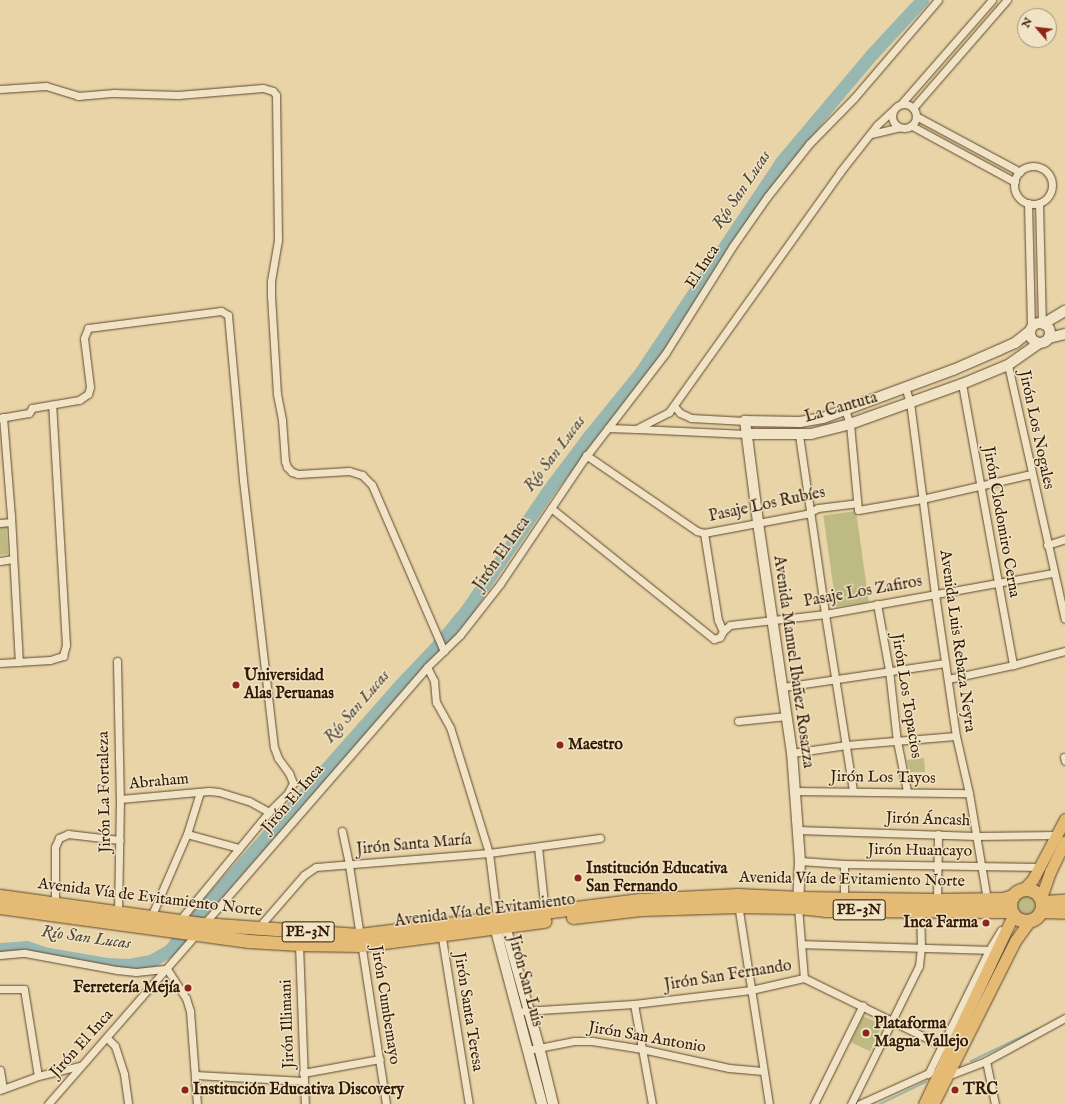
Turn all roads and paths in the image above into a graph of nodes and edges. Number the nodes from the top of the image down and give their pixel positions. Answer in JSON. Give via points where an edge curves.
{"nodes":[{"id":1,"x":938,"y":0,"type":"edge"},
{"id":2,"x":992,"y":0,"type":"edge"},
{"id":3,"x":1007,"y":0,"type":"edge"},
{"id":4,"x":0,"y":89,"type":"edge"},
{"id":5,"x":901,"y":104,"type":"junction"},
{"id":6,"x":913,"y":108,"type":"junction"},
{"id":7,"x":893,"y":110,"type":"junction"},
{"id":8,"x":916,"y":116,"type":"junction"},
{"id":9,"x":912,"y":126,"type":"junction"},
{"id":10,"x":898,"y":128,"type":"junction"},
{"id":11,"x":871,"y":134,"type":"junction"},
{"id":12,"x":1020,"y":172,"type":"junction"},
{"id":13,"x":1015,"y":182,"type":"junction"},
{"id":14,"x":1028,"y":203,"type":"junction"},
{"id":15,"x":1040,"y":203,"type":"junction"},
{"id":16,"x":1065,"y":312,"type":"edge"},
{"id":17,"x":1042,"y":323,"type":"junction"},
{"id":18,"x":1030,"y":329,"type":"junction"},
{"id":19,"x":1065,"y":334,"type":"edge"},
{"id":20,"x":1049,"y":338,"type":"junction"},
{"id":21,"x":1039,"y":343,"type":"junction"},
{"id":22,"x":1008,"y":364,"type":"junction"},
{"id":23,"x":962,"y":384,"type":"junction"},
{"id":24,"x":905,"y":387,"type":"junction"},
{"id":25,"x":910,"y":402,"type":"junction"},
{"id":26,"x":52,"y":404,"type":"junction"},
{"id":27,"x":674,"y":406,"type":"junction"},
{"id":28,"x":845,"y":410,"type":"junction"},
{"id":29,"x":665,"y":415,"type":"junction"},
{"id":30,"x":2,"y":418,"type":"edge"},
{"id":31,"x":745,"y":421,"type":"junction"},
{"id":32,"x":850,"y":424,"type":"junction"},
{"id":33,"x":608,"y":428,"type":"junction"},
{"id":34,"x":636,"y":429,"type":"junction"},
{"id":35,"x":669,"y":430,"type":"junction"},
{"id":36,"x":746,"y":434,"type":"junction"},
{"id":37,"x":799,"y":435,"type":"junction"},
{"id":38,"x":586,"y":455,"type":"junction"},
{"id":39,"x":1031,"y":474,"type":"junction"},
{"id":40,"x":980,"y":486,"type":"junction"},
{"id":41,"x":922,"y":499,"type":"junction"},
{"id":42,"x":858,"y":506,"type":"junction"},
{"id":43,"x":551,"y":508,"type":"junction"},
{"id":44,"x":810,"y":512,"type":"junction"},
{"id":45,"x":11,"y":522,"type":"junction"},
{"id":46,"x":758,"y":522,"type":"junction"},
{"id":47,"x":0,"y":524,"type":"edge"},
{"id":48,"x":704,"y":533,"type":"junction"},
{"id":49,"x":1065,"y":539,"type":"edge"},
{"id":50,"x":1047,"y":545,"type":"junction"},
{"id":51,"x":13,"y":559,"type":"junction"},
{"id":52,"x":0,"y":560,"type":"edge"},
{"id":53,"x":1053,"y":573,"type":"junction"},
{"id":54,"x":997,"y":583,"type":"junction"},
{"id":55,"x":935,"y":594,"type":"junction"},
{"id":56,"x":877,"y":604,"type":"junction"},
{"id":57,"x":825,"y":614,"type":"junction"},
{"id":58,"x":1065,"y":619,"type":"edge"},
{"id":59,"x":772,"y":621,"type":"junction"},
{"id":60,"x":723,"y":630,"type":"junction"},
{"id":61,"x":443,"y":650,"type":"junction"},
{"id":62,"x":1065,"y":650,"type":"edge"},
{"id":63,"x":117,"y":661,"type":"dead end"},
{"id":64,"x":19,"y":662,"type":"junction"},
{"id":65,"x":0,"y":664,"type":"edge"},
{"id":66,"x":946,"y":664,"type":"junction"},
{"id":67,"x":1013,"y":665,"type":"junction"},
{"id":68,"x":427,"y":667,"type":"junction"},
{"id":69,"x":889,"y":670,"type":"junction"},
{"id":70,"x":836,"y":678,"type":"junction"},
{"id":71,"x":948,"y":679,"type":"junction"},
{"id":72,"x":783,"y":687,"type":"junction"},
{"id":73,"x":786,"y":716,"type":"junction"},
{"id":74,"x":738,"y":721,"type":"dead end"},
{"id":75,"x":956,"y":736,"type":"junction"},
{"id":76,"x":897,"y":741,"type":"junction"},
{"id":77,"x":846,"y":745,"type":"junction"},
{"id":78,"x":792,"y":754,"type":"junction"},
{"id":79,"x":795,"y":791,"type":"junction"},
{"id":80,"x":853,"y":791,"type":"junction"},
{"id":81,"x":907,"y":791,"type":"junction"},
{"id":82,"x":200,"y":792,"type":"junction"},
{"id":83,"x":970,"y":792,"type":"junction"},
{"id":84,"x":120,"y":799,"type":"junction"},
{"id":85,"x":269,"y":812,"type":"junction"},
{"id":86,"x":1065,"y":819,"type":"edge"},
{"id":87,"x":798,"y":830,"type":"junction"},
{"id":88,"x":342,"y":831,"type":"dead end"},
{"id":89,"x":187,"y":834,"type":"junction"},
{"id":90,"x":938,"y":834,"type":"junction"},
{"id":91,"x":976,"y":836,"type":"junction"},
{"id":92,"x":600,"y":838,"type":"dead end"},
{"id":93,"x":1061,"y":838,"type":"edge"},
{"id":94,"x":120,"y":840,"type":"junction"},
{"id":95,"x":538,"y":847,"type":"junction"},
{"id":96,"x":239,"y":848,"type":"junction"},
{"id":97,"x":489,"y":853,"type":"junction"},
{"id":98,"x":800,"y":861,"type":"junction"},
{"id":99,"x":844,"y":864,"type":"junction"},
{"id":100,"x":349,"y":865,"type":"junction"},
{"id":101,"x":938,"y":865,"type":"junction"},
{"id":102,"x":982,"y":866,"type":"junction"},
{"id":103,"x":1041,"y":867,"type":"junction"},
{"id":104,"x":1024,"y":889,"type":"junction"},
{"id":105,"x":0,"y":896,"type":"edge"},
{"id":106,"x":1013,"y":896,"type":"junction"},
{"id":107,"x":844,"y":898,"type":"junction"},
{"id":108,"x":986,"y":899,"type":"junction"},
{"id":109,"x":937,"y":900,"type":"junction"},
{"id":110,"x":738,"y":901,"type":"junction"},
{"id":111,"x":1065,"y":901,"type":"edge"},
{"id":112,"x":55,"y":903,"type":"junction"},
{"id":113,"x":799,"y":903,"type":"junction"},
{"id":114,"x":920,"y":905,"type":"junction"},
{"id":115,"x":0,"y":907,"type":"edge"},
{"id":116,"x":613,"y":907,"type":"junction"},
{"id":117,"x":1038,"y":911,"type":"junction"},
{"id":118,"x":545,"y":912,"type":"junction"},
{"id":119,"x":1065,"y":912,"type":"edge"},
{"id":120,"x":1012,"y":913,"type":"junction"},
{"id":121,"x":118,"y":917,"type":"junction"},
{"id":122,"x":151,"y":917,"type":"junction"},
{"id":123,"x":499,"y":923,"type":"junction"},
{"id":124,"x":177,"y":926,"type":"junction"},
{"id":125,"x":197,"y":929,"type":"junction"},
{"id":126,"x":257,"y":929,"type":"junction"},
{"id":127,"x":440,"y":929,"type":"junction"},
{"id":128,"x":360,"y":940,"type":"junction"},
{"id":129,"x":299,"y":944,"type":"junction"},
{"id":130,"x":801,"y":944,"type":"junction"},
{"id":131,"x":921,"y":948,"type":"junction"},
{"id":132,"x":989,"y":950,"type":"junction"},
{"id":133,"x":0,"y":955,"type":"edge"},
{"id":134,"x":167,"y":969,"type":"junction"},
{"id":135,"x":804,"y":978,"type":"junction"},
{"id":136,"x":0,"y":989,"type":"edge"},
{"id":137,"x":751,"y":990,"type":"junction"},
{"id":138,"x":634,"y":1004,"type":"junction"},
{"id":139,"x":863,"y":1005,"type":"junction"},
{"id":140,"x":528,"y":1010,"type":"junction"},
{"id":141,"x":518,"y":1011,"type":"junction"},
{"id":142,"x":1065,"y":1018,"type":"edge"},
{"id":143,"x":892,"y":1021,"type":"junction"},
{"id":144,"x":107,"y":1038,"type":"junction"},
{"id":145,"x":539,"y":1047,"type":"junction"},
{"id":146,"x":642,"y":1049,"type":"junction"},
{"id":147,"x":528,"y":1050,"type":"junction"},
{"id":148,"x":950,"y":1052,"type":"junction"},
{"id":149,"x":380,"y":1059,"type":"junction"},
{"id":150,"x":986,"y":1061,"type":"junction"},
{"id":151,"x":944,"y":1062,"type":"junction"},
{"id":152,"x":79,"y":1066,"type":"junction"},
{"id":153,"x":0,"y":1070,"type":"edge"},
{"id":154,"x":763,"y":1071,"type":"junction"},
{"id":155,"x":928,"y":1074,"type":"junction"},
{"id":156,"x":195,"y":1075,"type":"junction"},
{"id":157,"x":38,"y":1076,"type":"junction"},
{"id":158,"x":947,"y":1076,"type":"junction"},
{"id":159,"x":304,"y":1077,"type":"junction"},
{"id":160,"x":2,"y":1089,"type":"edge"},
{"id":161,"x":48,"y":1104,"type":"edge"},
{"id":162,"x":128,"y":1104,"type":"edge"},
{"id":163,"x":197,"y":1104,"type":"edge"},
{"id":164,"x":305,"y":1104,"type":"edge"},
{"id":165,"x":386,"y":1104,"type":"edge"},
{"id":166,"x":469,"y":1104,"type":"edge"},
{"id":167,"x":542,"y":1104,"type":"edge"},
{"id":168,"x":553,"y":1104,"type":"edge"},
{"id":169,"x":652,"y":1104,"type":"edge"},
{"id":170,"x":769,"y":1104,"type":"edge"},
{"id":171,"x":814,"y":1104,"type":"edge"},
{"id":172,"x":851,"y":1104,"type":"edge"},
{"id":173,"x":860,"y":1104,"type":"edge"},
{"id":174,"x":924,"y":1104,"type":"edge"},
{"id":175,"x":933,"y":1104,"type":"edge"},
{"id":176,"x":995,"y":1104,"type":"edge"}],
"edges":[{"from":1,"to":33,"type":"street","name":"El Inca","via":[[854,98],[809,144],[767,197],[732,247],[665,354]]},
{"from":2,"to":5,"type":"street"},
{"from":3,"to":6,"type":"street"},
{"from":4,"to":61,"type":"street","via":[[46,86],[78,96],[114,93],[178,95],[263,88],[273,91],[276,95],[278,240],[271,296],[276,394],[282,420],[285,461],[287,467],[298,474],[349,471],[362,476],[372,484]]},
{"from":5,"to":6,"type":"street","via":[[908,104]]},
{"from":5,"to":7,"type":"street"},
{"from":6,"to":8,"type":"street"},
{"from":7,"to":10,"type":"street","via":[[892,120]]},
{"from":7,"to":11,"type":"street"},
{"from":8,"to":9,"type":"street"},
{"from":8,"to":12,"type":"street"},
{"from":9,"to":10,"type":"street"},
{"from":9,"to":13,"type":"street"},
{"from":10,"to":11,"type":"street"},
{"from":11,"to":27,"type":"street","via":[[840,172]]},
{"from":12,"to":13,"type":"street"},
{"from":12,"to":15,"type":"street","via":[[1026,167],[1033,166],[1042,167],[1049,173],[1052,190]]},
{"from":13,"to":14,"type":"street","via":[[1018,195]]},
{"from":14,"to":15,"type":"street"},
{"from":14,"to":18,"type":"street"},
{"from":15,"to":17,"type":"street"},
{"from":16,"to":17,"type":"street","name":"La Cantuta"},
{"from":17,"to":18,"type":"street","name":"La Cantuta","via":[[1037,323]]},
{"from":17,"to":20,"type":"street","via":[[1049,328]]},
{"from":18,"to":21,"type":"street","via":[[1033,341]]},
{"from":18,"to":24,"type":"street","name":"La Cantuta","via":[[1015,342],[999,350]]},
{"from":19,"to":20,"type":"street","name":"La Cantuta"},
{"from":20,"to":21,"type":"street","name":"La Cantuta"},
{"from":21,"to":22,"type":"street","name":"La Cantuta"},
{"from":22,"to":23,"type":"street","name":"La Cantuta"},
{"from":22,"to":39,"type":"street","name":"Jirón Los Nogales"},
{"from":23,"to":25,"type":"street","name":"La Cantuta"},
{"from":23,"to":40,"type":"street","name":"Jirón Clodomiro Cerna"},
{"from":24,"to":25,"type":"street","name":"Avenida Luis Rebaza Neyra"},
{"from":24,"to":28,"type":"street","name":"La Cantuta"},
{"from":25,"to":32,"type":"street","name":"La Cantuta"},
{"from":25,"to":41,"type":"street","name":"Avenida Luis Rebaza Neyra"},
{"from":26,"to":30,"type":"street"},
{"from":26,"to":64,"type":"street","via":[[66,645],[63,656],[50,660]]},
{"from":26,"to":85,"type":"street","via":[[79,400],[88,394],[90,387],[84,338],[88,328],[221,311],[228,315],[243,480],[274,747],[293,783],[288,793]]},
{"from":27,"to":29,"type":"street"},
{"from":27,"to":31,"type":"street","name":"La Cantuta","via":[[680,413],[691,418]]},
{"from":28,"to":31,"type":"street","name":"La Cantuta","via":[[812,420]]},
{"from":28,"to":32,"type":"street"},
{"from":29,"to":34,"type":"street"},
{"from":29,"to":35,"type":"street","via":[[665,425]]},
{"from":30,"to":45,"type":"street"},
{"from":31,"to":36,"type":"street","name":"Avenida Manuel Ibañez Rosazza"},
{"from":32,"to":37,"type":"street","name":"La Cantuta","via":[[824,432]]},
{"from":32,"to":42,"type":"street"},
{"from":33,"to":34,"type":"street","name":"La Cantuta"},
{"from":33,"to":38,"type":"street","name":"Jirón El Inca"},
{"from":34,"to":35,"type":"street","name":"La Cantuta"},
{"from":35,"to":36,"type":"street","name":"La Cantuta"},
{"from":36,"to":37,"type":"street","name":"La Cantuta"},
{"from":36,"to":46,"type":"street","name":"Avenida Manuel Ibañez Rosazza"},
{"from":37,"to":44,"type":"street"},
{"from":38,"to":43,"type":"street","name":"Jirón El Inca"},
{"from":38,"to":48,"type":"street","name":"Pasaje Los Rubíes","via":[[697,531]]},
{"from":39,"to":40,"type":"street","name":"Pasaje Los Rubíes"},
{"from":39,"to":50,"type":"street","name":"Jirón Los Nogales"},
{"from":40,"to":41,"type":"street","name":"Pasaje Los Rubíes"},
{"from":40,"to":54,"type":"street","name":"Jirón Clodomiro Cerna"},
{"from":41,"to":42,"type":"street","name":"Pasaje Los Rubíes"},
{"from":41,"to":55,"type":"street","name":"Avenida Luis Rebaza Neyra"},
{"from":42,"to":44,"type":"street","name":"Pasaje Los Rubíes","via":[[818,508]]},
{"from":43,"to":60,"type":"street","name":"Pasaje Los Zafiros","via":[[708,636],[717,639]]},
{"from":43,"to":61,"type":"street","name":"Jirón El Inca","via":[[500,584],[460,635]]},
{"from":44,"to":46,"type":"street","name":"Pasaje Los Rubíes"},
{"from":44,"to":57,"type":"street"},
{"from":45,"to":47,"type":"street"},
{"from":45,"to":51,"type":"street"},
{"from":46,"to":48,"type":"street","name":"Pasaje Los Rubíes"},
{"from":46,"to":59,"type":"street","name":"Avenida Manuel Ibañez Rosazza"},
{"from":48,"to":60,"type":"street","via":[[718,620]]},
{"from":49,"to":50,"type":"street"},
{"from":50,"to":53,"type":"street","name":"Jirón Los Nogales"},
{"from":51,"to":52,"type":"street"},
{"from":51,"to":64,"type":"street"},
{"from":53,"to":54,"type":"street","name":"Pasaje Los Zafiros"},
{"from":53,"to":58,"type":"street","name":"Jirón Los Nogales"},
{"from":54,"to":55,"type":"street","name":"Pasaje Los Zafiros"},
{"from":54,"to":67,"type":"street","name":"Jirón Clodomiro Cerna"},
{"from":55,"to":56,"type":"street","name":"Pasaje Los Zafiros"},
{"from":55,"to":66,"type":"street","name":"Avenida Luis Rebaza Neyra"},
{"from":56,"to":57,"type":"street","name":"Pasaje Los Zafiros"},
{"from":56,"to":69,"type":"street","name":"Jirón Los Topacios"},
{"from":57,"to":59,"type":"street","name":"Pasaje Los Zafiros"},
{"from":57,"to":70,"type":"street"},
{"from":59,"to":60,"type":"street","name":"Pasaje Los Zafiros","via":[[734,624]]},
{"from":59,"to":72,"type":"street","name":"Avenida Manuel Ibañez Rosazza"},
{"from":61,"to":68,"type":"street","name":"Jirón El Inca"},
{"from":62,"to":67,"type":"street"},
{"from":63,"to":84,"type":"street","name":"Jirón La Fortaleza"},
{"from":64,"to":65,"type":"street"},
{"from":66,"to":69,"type":"street"},
{"from":66,"to":71,"type":"street","name":"Avenida Luis Rebaza Neyra"},
{"from":67,"to":71,"type":"street"},
{"from":68,"to":97,"type":"street","via":[[434,681],[436,702],[450,727]]},
{"from":68,"to":125,"type":"street","name":"Jirón El Inca"},
{"from":69,"to":70,"type":"street"},
{"from":69,"to":76,"type":"street","name":"Jirón Los Topacios"},
{"from":70,"to":72,"type":"street"},
{"from":70,"to":77,"type":"street"},
{"from":71,"to":75,"type":"street","name":"Avenida Luis Rebaza Neyra"},
{"from":72,"to":73,"type":"street","name":"Avenida Manuel Ibañez Rosazza"},
{"from":73,"to":74,"type":"street"},
{"from":73,"to":78,"type":"street","name":"Avenida Manuel Ibañez Rosazza"},
{"from":75,"to":76,"type":"street"},
{"from":75,"to":83,"type":"street","name":"Avenida Luis Rebaza Neyra"},
{"from":76,"to":77,"type":"street"},
{"from":76,"to":81,"type":"street","name":"Jirón Los Topacios"},
{"from":77,"to":78,"type":"street"},
{"from":77,"to":80,"type":"street"},
{"from":78,"to":79,"type":"street","name":"Avenida Manuel Ibañez Rosazza"},
{"from":79,"to":80,"type":"street","name":"Jirón Los Tayos"},
{"from":79,"to":87,"type":"street","name":"Avenida Manuel Ibañez Rosazza"},
{"from":80,"to":81,"type":"street","name":"Jirón Los Tayos"},
{"from":81,"to":83,"type":"street","name":"Jirón Los Tayos"},
{"from":82,"to":84,"type":"street","name":"Abraham"},
{"from":82,"to":85,"type":"street","name":"Abraham","via":[[219,792],[235,796],[257,804]]},
{"from":82,"to":89,"type":"street"},
{"from":83,"to":91,"type":"street","name":"Avenida Luis Rebaza Neyra"},
{"from":84,"to":94,"type":"street","name":"Jirón La Fortaleza"},
{"from":85,"to":96,"type":"street"},
{"from":86,"to":93,"type":"main road"},
{"from":87,"to":90,"type":"street","name":"Jirón Áncash"},
{"from":87,"to":98,"type":"street","name":"Avenida Manuel Ibañez Rosazza"},
{"from":88,"to":100,"type":"street","name":"Jirón Cumbemayo"},
{"from":89,"to":96,"type":"street"},
{"from":89,"to":122,"type":"street"},
{"from":90,"to":91,"type":"street","name":"Jirón Áncash"},
{"from":90,"to":101,"type":"street"},
{"from":91,"to":93,"type":"street","name":"Jirón Áncash"},
{"from":91,"to":102,"type":"street","name":"Avenida Luis Rebaza Neyra"},
{"from":92,"to":95,"type":"street","name":"Jirón Santa María"},
{"from":93,"to":103,"type":"main road"},
{"from":93,"to":117,"type":"main road"},
{"from":94,"to":112,"type":"street","via":[[68,834],[59,838],[55,847]]},
{"from":94,"to":121,"type":"street","name":"Jirón La Fortaleza"},
{"from":95,"to":97,"type":"street","name":"Jirón Santa María"},
{"from":95,"to":118,"type":"street"},
{"from":96,"to":124,"type":"street"},
{"from":97,"to":100,"type":"street","name":"Jirón Santa María"},
{"from":97,"to":123,"type":"street"},
{"from":98,"to":99,"type":"street","name":"Jirón Huancayo"},
{"from":98,"to":113,"type":"street","name":"Avenida Manuel Ibañez Rosazza"},
{"from":99,"to":101,"type":"street","name":"Jirón Huancayo"},
{"from":99,"to":107,"type":"street"},
{"from":100,"to":126,"type":"street","name":"Jirón Santa María","via":[[310,870]]},
{"from":100,"to":128,"type":"street","name":"Jirón Cumbemayo"},
{"from":101,"to":102,"type":"street","name":"Jirón Huancayo"},
{"from":101,"to":109,"type":"street"},
{"from":102,"to":103,"type":"street","name":"Jirón Huancayo"},
{"from":102,"to":108,"type":"street","name":"Avenida Luis Rebaza Neyra"},
{"from":103,"to":104,"type":"main road"},
{"from":104,"to":106,"type":"highway","number":"PE-3N"},
{"from":104,"to":117,"type":"highway","number":"PE-3N","via":[[1034,891]]},
{"from":105,"to":112,"type":"highway","name":"Avenida Vía de Evitamiento Norte","number":"PE-3N"},
{"from":106,"to":108,"type":"highway","name":"Avenida Vía de Evitamiento Norte","number":"PE-3N"},
{"from":106,"to":120,"type":"highway","via":[[1010,905]]},
{"from":107,"to":113,"type":"highway","name":"Avenida Vía de Evitamiento Norte","number":"PE-3N"},
{"from":107,"to":114,"type":"highway","name":"Avenida Vía de Evitamiento Norte","number":"PE-3N"},
{"from":108,"to":109,"type":"highway","name":"Avenida Vía de Evitamiento Norte","number":"PE-3N"},
{"from":109,"to":114,"type":"highway","name":"Avenida Vía de Evitamiento Norte","number":"PE-3N"},
{"from":110,"to":113,"type":"highway","name":"Avenida Vía de Evitamiento Norte","number":"PE-3N"},
{"from":110,"to":116,"type":"highway","name":"Avenida Vía de Evitamiento Norte","number":"PE-3N"},
{"from":110,"to":137,"type":"street"},
{"from":111,"to":117,"type":"highway","number":"PE-3N"},
{"from":112,"to":121,"type":"highway","name":"Avenida Vía de Evitamiento Norte","number":"PE-3N"},
{"from":113,"to":114,"type":"highway","number":"PE-3N","via":[[825,910]]},
{"from":113,"to":130,"type":"street"},
{"from":114,"to":120,"type":"highway","number":"PE-3N"},
{"from":114,"to":131,"type":"street"},
{"from":115,"to":121,"type":"highway","name":"Avenida Vía de Evitamiento Norte","number":"PE-3N"},
{"from":116,"to":118,"type":"highway","name":"Avenida Vía de Evitamiento Norte","number":"PE-3N"},
{"from":116,"to":123,"type":"highway","name":"Avenida Vía de Evitamiento","number":"PE-3N"},
{"from":117,"to":119,"type":"highway","number":"PE-3N"},
{"from":117,"to":120,"type":"highway","number":"PE-3N","via":[[1022,921]]},
{"from":117,"to":148,"type":"main road","via":[[1015,941],[1000,971]]},
{"from":118,"to":123,"type":"highway","name":"Avenida Vía de Evitamiento Norte","number":"PE-3N"},
{"from":120,"to":132,"type":"street"},
{"from":120,"to":148,"type":"main road"},
{"from":121,"to":122,"type":"highway","name":"Avenida Vía de Evitamiento Norte","number":"PE-3N"},
{"from":121,"to":124,"type":"highway","name":"Avenida Vía de Evitamiento Norte","number":"PE-3N"},
{"from":122,"to":124,"type":"highway","name":"Avenida Vía de Evitamiento Norte","number":"PE-3N"},
{"from":123,"to":127,"type":"highway","name":"Avenida Vía de Evitamiento","number":"PE-3N"},
{"from":123,"to":140,"type":"street","name":"Jirón San Luis"},
{"from":123,"to":141,"type":"street","name":"Jirón San Luis"},
{"from":124,"to":125,"type":"highway","name":"Avenida Vía de Evitamiento Norte","number":"PE-3N"},
{"from":125,"to":126,"type":"highway","name":"Avenida Vía de Evitamiento Norte","number":"PE-3N"},
{"from":125,"to":129,"type":"highway","name":"Avenida Vía de Evitamiento Norte","number":"PE-3N","via":[[249,941]]},
{"from":125,"to":134,"type":"street","name":"Jirón El Inca"},
{"from":126,"to":128,"type":"highway","name":"Avenida Vía de Evitamiento Norte","number":"PE-3N"},
{"from":127,"to":128,"type":"highway","name":"Avenida Vía de Evitamiento","number":"PE-3N"},
{"from":127,"to":166,"type":"street","name":"Jirón Santa Teresa"},
{"from":128,"to":129,"type":"highway","name":"Avenida Vía de Evitamiento","number":"PE-3N"},
{"from":128,"to":149,"type":"street","name":"Jirón Cumbemayo"},
{"from":129,"to":159,"type":"street","name":"Jirón Illimani"},
{"from":130,"to":131,"type":"street"},
{"from":130,"to":135,"type":"street"},
{"from":131,"to":132,"type":"street"},
{"from":131,"to":143,"type":"street","via":[[919,966]]},
{"from":132,"to":148,"type":"street"},
{"from":133,"to":134,"type":"street","via":[[25,953],[136,972]]},
{"from":134,"to":144,"type":"street","name":"Jirón El Inca"},
{"from":134,"to":156,"type":"street","via":[[186,998],[190,1011]]},
{"from":135,"to":137,"type":"street","name":"Jirón San Fernando"},
{"from":135,"to":139,"type":"street","name":"Jirón San Fernando"},
{"from":136,"to":157,"type":"street","via":[[24,989]]},
{"from":137,"to":138,"type":"street","name":"Jirón San Fernando"},
{"from":137,"to":154,"type":"street"},
{"from":138,"to":140,"type":"street","name":"Jirón San Fernando"},
{"from":138,"to":146,"type":"street"},
{"from":139,"to":143,"type":"street","name":"Jirón San Fernando"},
{"from":139,"to":171,"type":"street"},
{"from":140,"to":141,"type":"street","name":"Jirón San Fernando"},
{"from":140,"to":145,"type":"street","name":"Jirón San Luis"},
{"from":141,"to":147,"type":"street","name":"Jirón San Luis"},
{"from":142,"to":150,"type":"street"},
{"from":143,"to":148,"type":"street","name":"Jirón San Fernando"},
{"from":143,"to":172,"type":"street"},
{"from":144,"to":152,"type":"street","name":"Jirón El Inca"},
{"from":144,"to":162,"type":"street","via":[[115,1046],[124,1074]]},
{"from":145,"to":146,"type":"street","name":"Jirón San Antonio","via":[[574,1040]]},
{"from":145,"to":147,"type":"street","name":"Jirón San Antonio"},
{"from":145,"to":168,"type":"street","name":"Jirón San Luis"},
{"from":146,"to":154,"type":"street","name":"Jirón San Antonio","via":[[729,1068]]},
{"from":146,"to":169,"type":"street"},
{"from":147,"to":167,"type":"street","name":"Jirón San Luis"},
{"from":148,"to":151,"type":"main road"},
{"from":148,"to":155,"type":"street"},
{"from":148,"to":158,"type":"main road"},
{"from":149,"to":159,"type":"street"},
{"from":149,"to":165,"type":"street","name":"Jirón Cumbemayo"},
{"from":150,"to":158,"type":"street"},
{"from":150,"to":176,"type":"street"},
{"from":151,"to":155,"type":"street"},
{"from":151,"to":174,"type":"main road"},
{"from":152,"to":157,"type":"street"},
{"from":152,"to":161,"type":"street","name":"Jirón El Inca"},
{"from":153,"to":160,"type":"street"},
{"from":154,"to":170,"type":"street"},
{"from":155,"to":173,"type":"street"},
{"from":156,"to":159,"type":"street"},
{"from":156,"to":163,"type":"street"},
{"from":157,"to":160,"type":"street"},
{"from":158,"to":175,"type":"main road"},
{"from":159,"to":164,"type":"street","name":"Jirón Illimani"}]}
